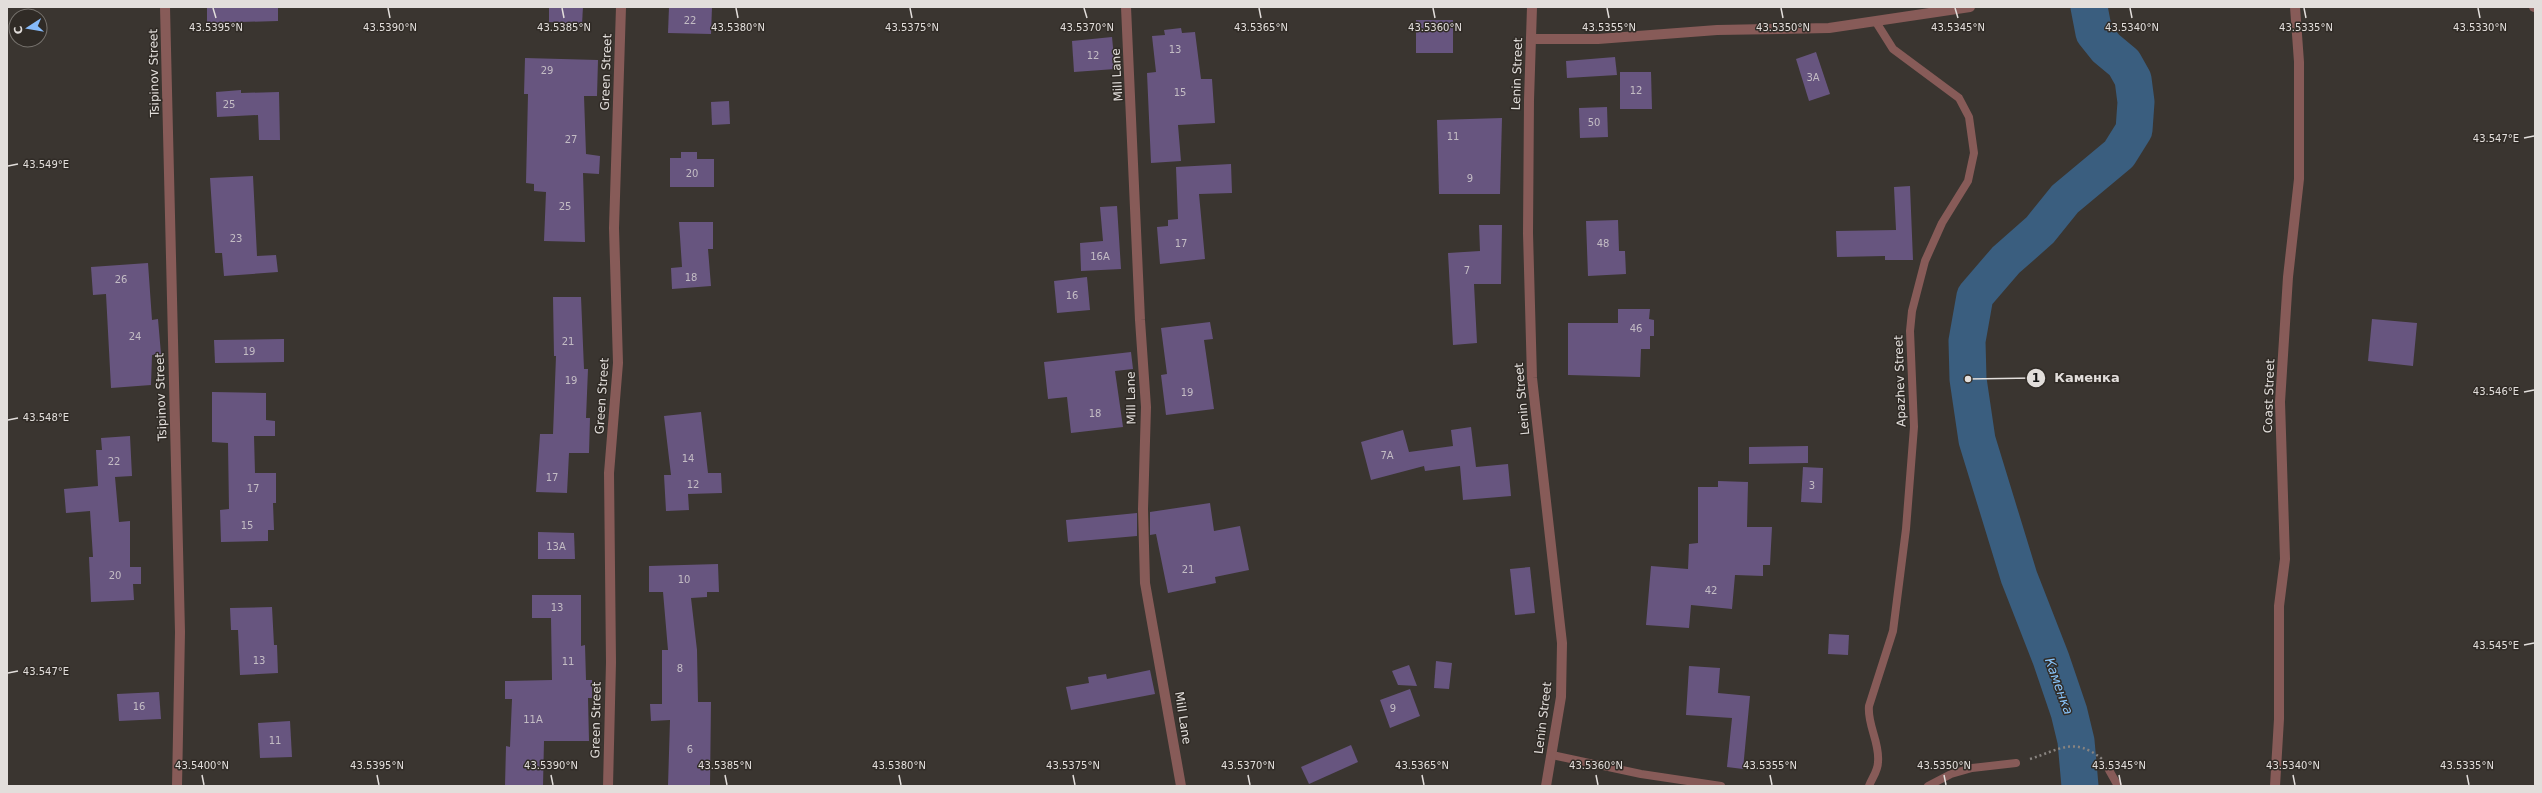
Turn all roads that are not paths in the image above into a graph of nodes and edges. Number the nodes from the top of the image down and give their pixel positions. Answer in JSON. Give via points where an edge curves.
{"nodes":[{"id":1,"x":165,"y":7,"type":"edge"},
{"id":2,"x":621,"y":7,"type":"edge"},
{"id":3,"x":1126,"y":7,"type":"edge"},
{"id":4,"x":1532,"y":7,"type":"edge"},
{"id":5,"x":1967,"y":7,"type":"edge"},
{"id":6,"x":2295,"y":7,"type":"edge"},
{"id":7,"x":1876,"y":22,"type":"junction"},
{"id":8,"x":1531,"y":39,"type":"junction"},
{"id":9,"x":1552,"y":755,"type":"junction"},
{"id":10,"x":2016,"y":763,"type":"road end"},
{"id":11,"x":2109,"y":770,"type":"road end"},
{"id":12,"x":177,"y":786,"type":"edge"},
{"id":13,"x":608,"y":786,"type":"edge"},
{"id":14,"x":1181,"y":786,"type":"edge"},
{"id":15,"x":1546,"y":786,"type":"edge"},
{"id":16,"x":1721,"y":786,"type":"edge"},
{"id":17,"x":1869,"y":786,"type":"edge"},
{"id":18,"x":1928,"y":786,"type":"edge"},
{"id":19,"x":2118,"y":786,"type":"edge"},
{"id":20,"x":2275,"y":786,"type":"edge"}],
"edges":[{"from":1,"to":12,"type":"street","name":"Tsipinov Street","via":[[180,616]]},
{"from":2,"to":13,"type":"street","name":"Green Street","via":[[614,228],[618,363],[609,472],[611,662]]},
{"from":3,"to":14,"type":"street","name":"Mill Lane","via":[[1146,408],[1143,509],[1145,583]]},
{"from":4,"to":8,"type":"street","name":"Lenin Street"},
{"from":5,"to":7,"type":"street"},
{"from":6,"to":20,"type":"street","name":"Coast Street","via":[[2299,62],[2299,179],[2288,277],[2280,402],[2285,559],[2279,606],[2279,719]]},
{"from":7,"to":8,"type":"street","via":[[1813,29],[1717,30],[1598,39]]},
{"from":7,"to":17,"type":"lane","name":"Apazhev Street","via":[[1893,49],[1959,98],[1969,117],[1974,153],[1968,181],[1942,223],[1925,261],[1912,311],[1910,331],[1914,427],[1906,529],[1893,631],[1869,706],[1868,715],[1876,742],[1878,763]]},
{"from":8,"to":9,"type":"street","name":"Lenin Street","via":[[1528,233],[1532,385],[1562,643],[1561,697]]},
{"from":9,"to":15,"type":"street","name":"Lenin Street"},
{"from":9,"to":16,"type":"lane","via":[[1641,774]]},
{"from":10,"to":18,"type":"lane","via":[[1972,768],[1951,774]]},
{"from":11,"to":19,"type":"lane"}]}
